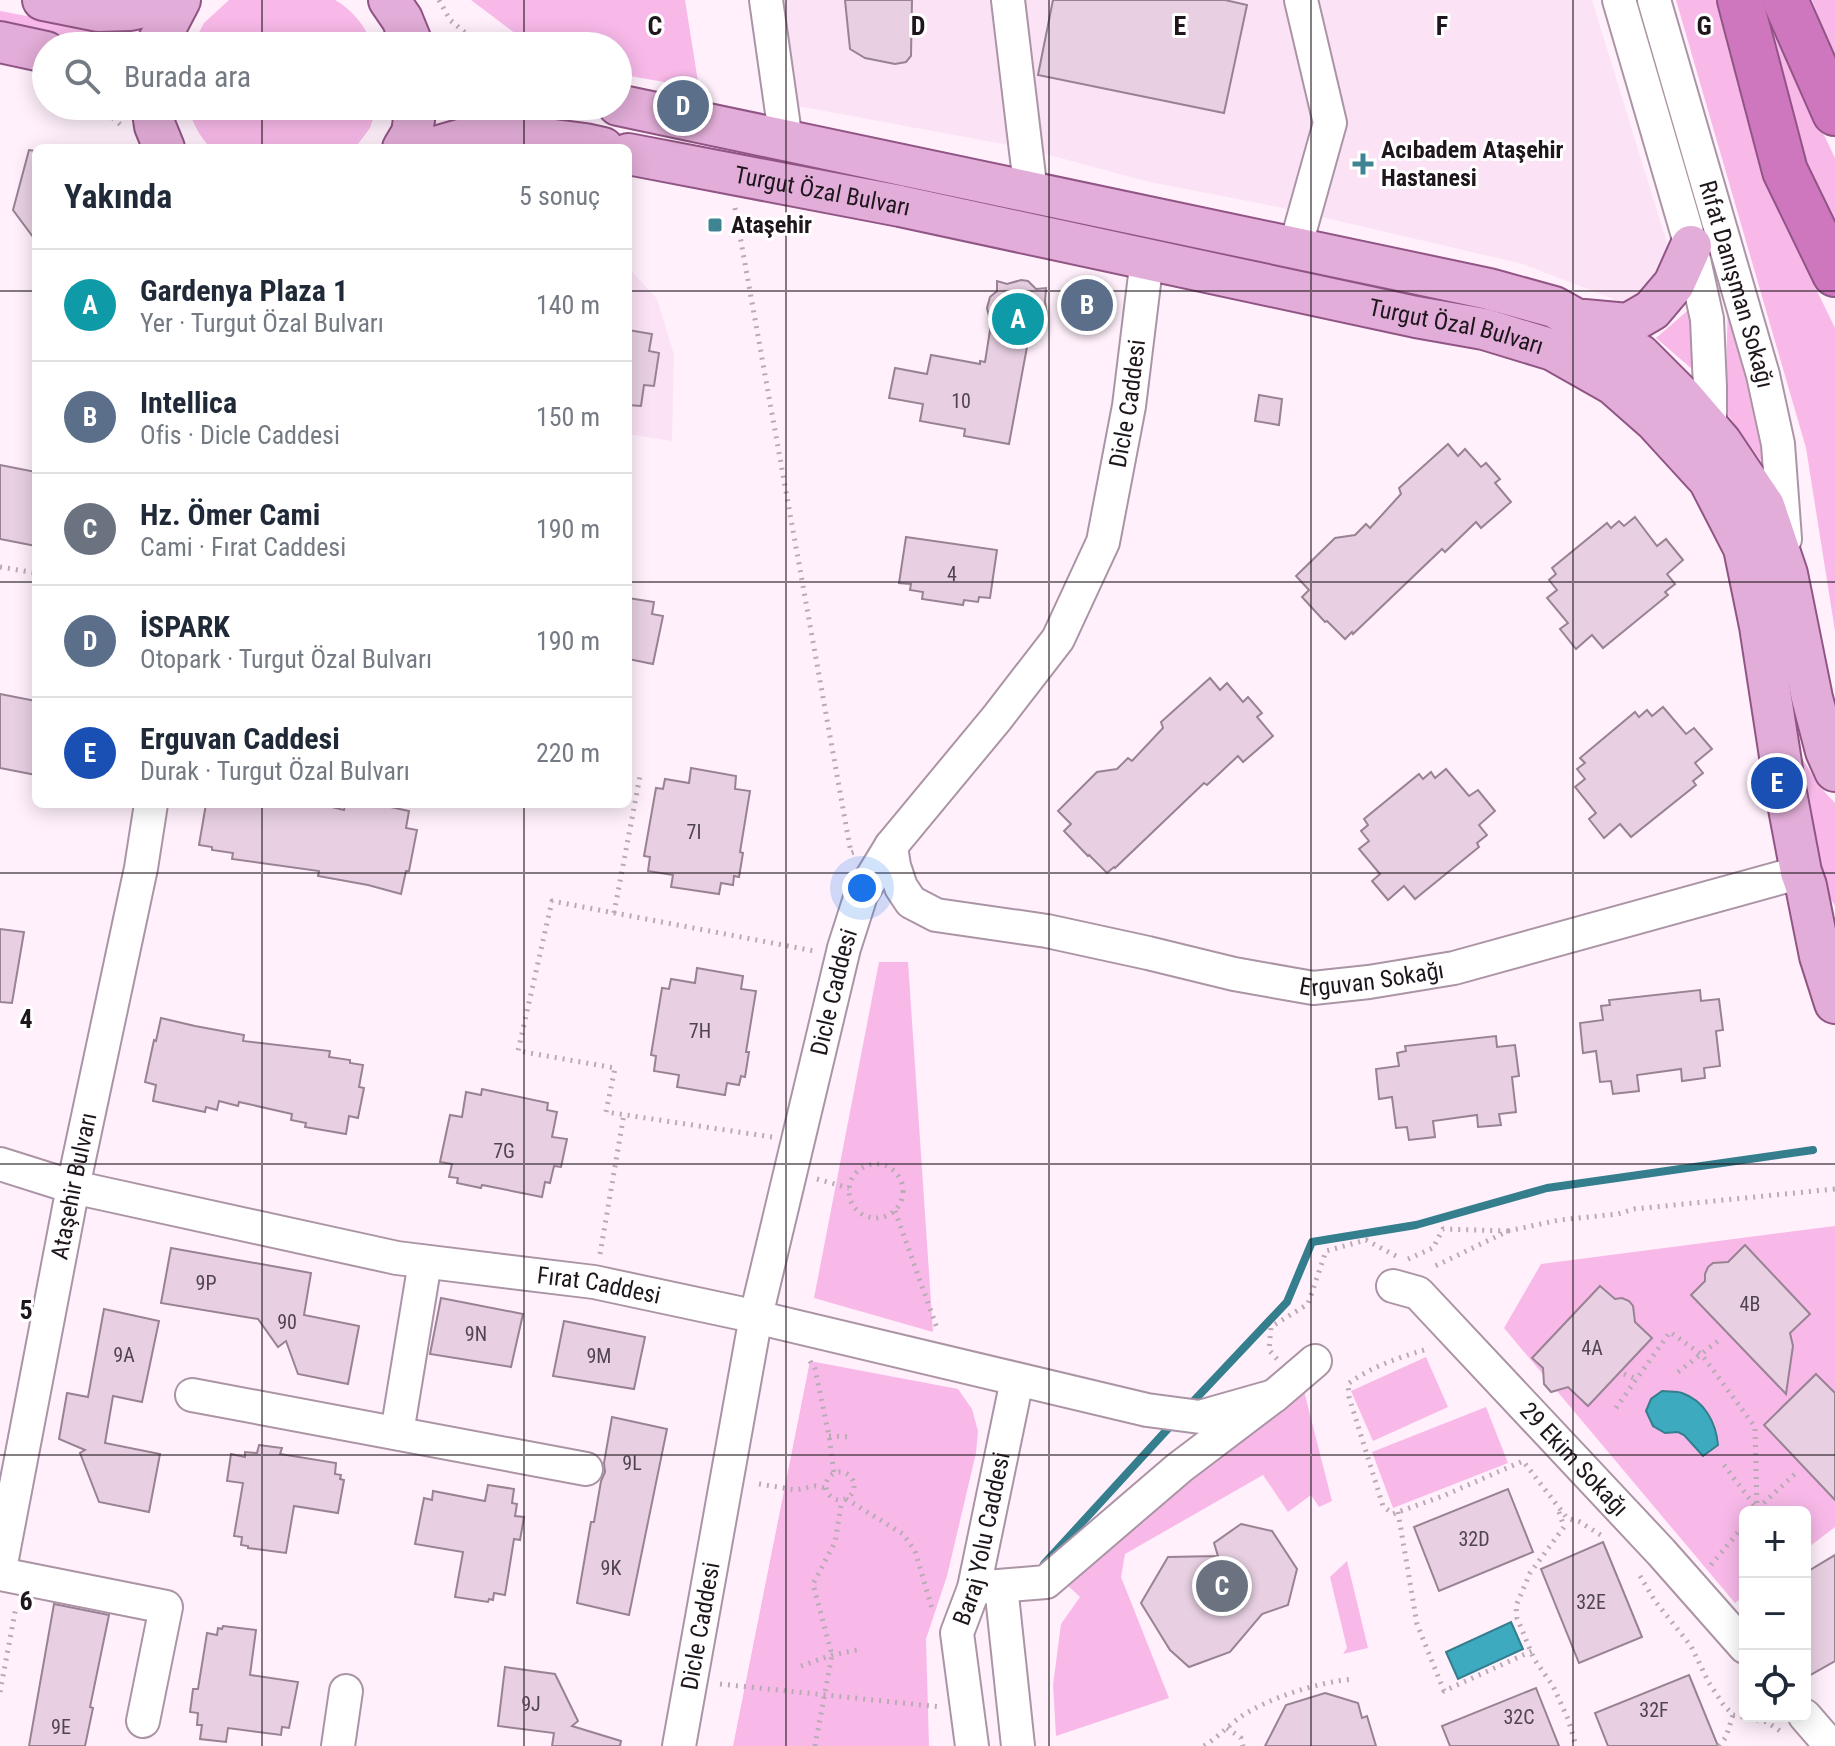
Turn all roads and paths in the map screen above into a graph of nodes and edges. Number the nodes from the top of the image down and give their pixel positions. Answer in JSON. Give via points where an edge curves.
{"nodes":[{"id":1,"x":43,"y":0,"type":"edge"},
{"id":2,"x":178,"y":0,"type":"edge"},
{"id":3,"x":389,"y":0,"type":"edge"},
{"id":4,"x":439,"y":0,"type":"edge"},
{"id":5,"x":766,"y":0,"type":"edge"},
{"id":6,"x":996,"y":0,"type":"edge"},
{"id":7,"x":1008,"y":0,"type":"edge"},
{"id":8,"x":1301,"y":0,"type":"edge"},
{"id":9,"x":1619,"y":0,"type":"edge"},
{"id":10,"x":1654,"y":0,"type":"edge"},
{"id":11,"x":1740,"y":0,"type":"edge"},
{"id":12,"x":1785,"y":0,"type":"edge"},
{"id":13,"x":163,"y":32,"type":"edge"},
{"id":14,"x":410,"y":32,"type":"edge"},
{"id":15,"x":464,"y":32,"type":"edge"},
{"id":16,"x":0,"y":42,"type":"edge"},
{"id":17,"x":32,"y":49,"type":"edge"},
{"id":18,"x":632,"y":108,"type":"edge"},
{"id":19,"x":1835,"y":113,"type":"edge"},
{"id":20,"x":414,"y":120,"type":"edge"},
{"id":21,"x":786,"y":141,"type":"junction"},
{"id":22,"x":405,"y":144,"type":"edge"},
{"id":23,"x":446,"y":144,"type":"edge"},
{"id":24,"x":585,"y":144,"type":"edge"},
{"id":25,"x":632,"y":155,"type":"edge"},
{"id":26,"x":727,"y":172,"type":"junction"},
{"id":27,"x":1026,"y":192,"type":"junction"},
{"id":28,"x":1691,"y":246,"type":"junction"},
{"id":29,"x":1295,"y":248,"type":"junction"},
{"id":30,"x":1147,"y":259,"type":"junction"},
{"id":31,"x":1835,"y":274,"type":"edge"},
{"id":32,"x":1575,"y":319,"type":"junction"},
{"id":33,"x":1710,"y":428,"type":"junction"},
{"id":34,"x":1709,"y":480,"type":"junction"},
{"id":35,"x":0,"y":567,"type":"edge"},
{"id":36,"x":32,"y":572,"type":"edge"},
{"id":37,"x":1787,"y":574,"type":"junction"},
{"id":38,"x":1835,"y":771,"type":"edge"},
{"id":39,"x":640,"y":776,"type":"dead end"},
{"id":40,"x":150,"y":808,"type":"edge"},
{"id":41,"x":876,"y":844,"type":"junction"},
{"id":42,"x":851,"y":853,"type":"junction"},
{"id":43,"x":847,"y":867,"type":"dead end"},
{"id":44,"x":1804,"y":879,"type":"junction"},
{"id":45,"x":614,"y":913,"type":"junction"},
{"id":46,"x":1835,"y":926,"type":"edge"},
{"id":47,"x":842,"y":956,"type":"junction"},
{"id":48,"x":1835,"y":1003,"type":"edge"},
{"id":49,"x":624,"y":1114,"type":"junction"},
{"id":50,"x":798,"y":1141,"type":"junction"},
{"id":51,"x":0,"y":1164,"type":"edge"},
{"id":52,"x":812,"y":1178,"type":"dead end"},
{"id":53,"x":73,"y":1187,"type":"junction"},
{"id":54,"x":849,"y":1188,"type":"junction"},
{"id":55,"x":1835,"y":1189,"type":"edge"},
{"id":56,"x":895,"y":1211,"type":"junction"},
{"id":57,"x":1508,"y":1231,"type":"dead end"},
{"id":58,"x":425,"y":1262,"type":"junction"},
{"id":59,"x":594,"y":1282,"type":"junction"},
{"id":60,"x":1393,"y":1286,"type":"dead end"},
{"id":61,"x":771,"y":1320,"type":"junction"},
{"id":62,"x":1718,"y":1341,"type":"dead end"},
{"id":63,"x":1424,"y":1350,"type":"dead end"},
{"id":64,"x":1702,"y":1355,"type":"junction"},
{"id":65,"x":1315,"y":1361,"type":"dead end"},
{"id":66,"x":949,"y":1363,"type":"junction"},
{"id":67,"x":1678,"y":1372,"type":"dead end"},
{"id":68,"x":1624,"y":1374,"type":"dead end"},
{"id":69,"x":1636,"y":1379,"type":"junction"},
{"id":70,"x":1017,"y":1380,"type":"junction"},
{"id":71,"x":192,"y":1395,"type":"dead end"},
{"id":72,"x":1274,"y":1396,"type":"junction"},
{"id":73,"x":1616,"y":1408,"type":"dead end"},
{"id":74,"x":397,"y":1433,"type":"junction"},
{"id":75,"x":829,"y":1436,"type":"junction"},
{"id":76,"x":853,"y":1437,"type":"dead end"},
{"id":77,"x":1724,"y":1465,"type":"dead end"},
{"id":78,"x":586,"y":1469,"type":"dead end"},
{"id":79,"x":834,"y":1473,"type":"junction"},
{"id":80,"x":1796,"y":1473,"type":"dead end"},
{"id":81,"x":759,"y":1484,"type":"dead end"},
{"id":82,"x":825,"y":1488,"type":"junction"},
{"id":83,"x":844,"y":1499,"type":"junction"},
{"id":84,"x":1753,"y":1506,"type":"edge"},
{"id":85,"x":1756,"y":1506,"type":"edge"},
{"id":86,"x":1761,"y":1506,"type":"edge"},
{"id":87,"x":1558,"y":1507,"type":"junction"},
{"id":88,"x":1398,"y":1512,"type":"junction"},
{"id":89,"x":1739,"y":1531,"type":"edge"},
{"id":90,"x":1614,"y":1544,"type":"dead end"},
{"id":91,"x":0,"y":1572,"type":"edge"},
{"id":92,"x":1638,"y":1572,"type":"dead end"},
{"id":93,"x":987,"y":1587,"type":"junction"},
{"id":94,"x":1692,"y":1587,"type":"junction"},
{"id":95,"x":937,"y":1625,"type":"dead end"},
{"id":96,"x":1739,"y":1640,"type":"edge"},
{"id":97,"x":862,"y":1649,"type":"dead end"},
{"id":98,"x":1532,"y":1651,"type":"junction"},
{"id":99,"x":832,"y":1655,"type":"junction"},
{"id":100,"x":801,"y":1666,"type":"dead end"},
{"id":101,"x":1353,"y":1679,"type":"dead end"},
{"id":102,"x":691,"y":1681,"type":"junction"},
{"id":103,"x":346,"y":1691,"type":"dead end"},
{"id":104,"x":825,"y":1695,"type":"junction"},
{"id":105,"x":946,"y":1708,"type":"dead end"},
{"id":106,"x":1733,"y":1715,"type":"junction"},
{"id":107,"x":143,"y":1721,"type":"dead end"},
{"id":108,"x":1796,"y":1727,"type":"edge"},
{"id":109,"x":1227,"y":1728,"type":"junction"},
{"id":110,"x":338,"y":1746,"type":"edge"},
{"id":111,"x":679,"y":1746,"type":"edge"},
{"id":112,"x":815,"y":1746,"type":"edge"},
{"id":113,"x":972,"y":1746,"type":"edge"},
{"id":114,"x":1018,"y":1746,"type":"edge"},
{"id":115,"x":1204,"y":1746,"type":"edge"},
{"id":116,"x":1243,"y":1746,"type":"edge"},
{"id":117,"x":1576,"y":1746,"type":"edge"},
{"id":118,"x":1719,"y":1746,"type":"edge"},
{"id":119,"x":1831,"y":1746,"type":"edge"}],
"edges":[{"from":1,"to":2,"type":"main road","via":[[98,11]]},
{"from":2,"to":13,"type":"main road"},
{"from":3,"to":14,"type":"main road"},
{"from":4,"to":15,"type":"path"},
{"from":5,"to":21,"type":"street"},
{"from":6,"to":27,"type":"street"},
{"from":7,"to":27,"type":"street"},
{"from":8,"to":29,"type":"street","via":[[1330,123]]},
{"from":9,"to":28,"type":"street","name":"Rıfat Danışman Sokağı"},
{"from":10,"to":37,"type":"street","name":"Rıfat Danışman Sokağı","via":[[1763,375],[1778,444]]},
{"from":11,"to":31,"type":"highway","via":[[1785,171]]},
{"from":12,"to":19,"type":"highway"},
{"from":16,"to":17,"type":"main road"},
{"from":18,"to":21,"type":"main road","name":"Turgut Özal Bulvarı"},
{"from":20,"to":22,"type":"main road"},
{"from":21,"to":27,"type":"main road","name":"Turgut Özal Bulvarı"},
{"from":23,"to":24,"type":"main road","via":[[499,133]]},
{"from":25,"to":26,"type":"main road","name":"Turgut Özal Bulvarı"},
{"from":26,"to":30,"type":"main road","name":"Turgut Özal Bulvarı"},
{"from":26,"to":42,"type":"path"},
{"from":27,"to":29,"type":"main road","name":"Turgut Özal Bulvarı"},
{"from":28,"to":32,"type":"main road","via":[[1674,284],[1652,310],[1628,324]]},
{"from":28,"to":33,"type":"street","name":"Rıfat Danışman Sokağı","via":[[1707,319]]},
{"from":29,"to":32,"type":"main road","name":"Turgut Özal Bulvarı","via":[[1489,289],[1554,307]]},
{"from":30,"to":34,"type":"main road","name":"Turgut Özal Bulvarı","via":[[1484,329],[1553,350],[1613,384]]},
{"from":30,"to":41,"type":"street","name":"Dicle Caddesi","via":[[1129,406],[1103,542],[1058,639],[997,718]]},
{"from":32,"to":33,"type":"main road","name":"Turgut Özal Bulvarı","via":[[1640,355]]},
{"from":33,"to":34,"type":"street","name":"Rıfat Danışman Sokağı"},
{"from":33,"to":37,"type":"main road","name":"Turgut Özal Bulvarı","via":[[1764,506]]},
{"from":34,"to":44,"type":"main road","name":"Turgut Özal Bulvarı","via":[[1744,548]]},
{"from":35,"to":36,"type":"path"},
{"from":37,"to":38,"type":"main road","name":"Turgut Özal Bulvarı","via":[[1812,698]]},
{"from":39,"to":45,"type":"path"},
{"from":40,"to":53,"type":"street","name":"Ataşehir Bulvarı"},
{"from":41,"to":42,"type":"path"},
{"from":41,"to":42,"type":"path"},
{"from":41,"to":44,"type":"street","name":"Erguvan Sokağı","via":[[894,866],[911,902],[936,915],[1047,931],[1313,988],[1454,968]]},
{"from":41,"to":47,"type":"street","name":"Dicle Caddesi"},
{"from":42,"to":43,"type":"path"},
{"from":44,"to":46,"type":"main road"},
{"from":44,"to":48,"type":"main road","name":"Turgut Özal Bulvarı"},
{"from":45,"to":47,"type":"path"},
{"from":45,"to":49,"type":"path","via":[[552,901],[518,1051],[615,1068],[606,1112]]},
{"from":47,"to":50,"type":"street","name":"Dicle Caddesi"},
{"from":49,"to":50,"type":"path"},
{"from":49,"to":59,"type":"path"},
{"from":50,"to":61,"type":"street","name":"Dicle Caddesi"},
{"from":51,"to":53,"type":"street","name":"Fırat Caddesi"},
{"from":52,"to":54,"type":"path"},
{"from":53,"to":58,"type":"street","name":"Fırat Caddesi"},
{"from":53,"to":91,"type":"street","name":"Ataşehir Bulvarı"},
{"from":54,"to":56,"type":"path","via":[[860,1214],[877,1219]]},
{"from":54,"to":56,"type":"path","via":[[855,1173],[868,1165],[892,1169],[903,1194]]},
{"from":55,"to":57,"type":"path","via":[[1634,1209]]},
{"from":56,"to":66,"type":"path"},
{"from":58,"to":59,"type":"street","name":"Fırat Caddesi"},
{"from":58,"to":74,"type":"street"},
{"from":59,"to":61,"type":"street","name":"Fırat Caddesi"},
{"from":60,"to":94,"type":"street","name":"29 Ekim Sokağı","via":[[1418,1293]]},
{"from":61,"to":66,"type":"street","name":"Fırat Caddesi"},
{"from":61,"to":75,"type":"path","via":[[815,1369]]},
{"from":61,"to":102,"type":"street","name":"Dicle Caddesi"},
{"from":62,"to":64,"type":"path"},
{"from":63,"to":88,"type":"path","via":[[1348,1384],[1383,1506]]},
{"from":64,"to":67,"type":"path"},
{"from":64,"to":69,"type":"path","via":[[1670,1332]]},
{"from":64,"to":85,"type":"path","via":[[1755,1427]]},
{"from":65,"to":72,"type":"street"},
{"from":66,"to":70,"type":"street","name":"Fırat Caddesi"},
{"from":68,"to":69,"type":"path"},
{"from":69,"to":73,"type":"path"},
{"from":70,"to":72,"type":"street","name":"Fırat Caddesi","via":[[1197,1417]]},
{"from":70,"to":93,"type":"street","name":"Baraj Yolu Caddesi"},
{"from":71,"to":74,"type":"street"},
{"from":72,"to":93,"type":"street","via":[[1179,1468],[1046,1582]]},
{"from":74,"to":78,"type":"street"},
{"from":75,"to":76,"type":"path"},
{"from":75,"to":79,"type":"path"},
{"from":77,"to":84,"type":"path"},
{"from":79,"to":82,"type":"path"},
{"from":79,"to":83,"type":"path","via":[[851,1477],[853,1491]]},
{"from":80,"to":86,"type":"path"},
{"from":81,"to":82,"type":"path"},
{"from":82,"to":83,"type":"path","via":[[833,1499]]},
{"from":83,"to":95,"type":"path","via":[[903,1534],[915,1551]]},
{"from":83,"to":99,"type":"path","via":[[835,1542],[813,1584]]},
{"from":87,"to":88,"type":"path","via":[[1523,1461]]},
{"from":87,"to":90,"type":"path","via":[[1567,1518]]},
{"from":87,"to":98,"type":"path","via":[[1564,1527],[1530,1573],[1516,1606]]},
{"from":88,"to":98,"type":"path","via":[[1417,1624],[1444,1691]]},
{"from":89,"to":94,"type":"path"},
{"from":91,"to":107,"type":"street","via":[[166,1607]]},
{"from":92,"to":106,"type":"path"},
{"from":93,"to":113,"type":"street","name":"Baraj Yolu Caddesi","via":[[957,1633]]},
{"from":93,"to":114,"type":"street","name":"Baraj Yolu Caddesi"},
{"from":94,"to":96,"type":"street","name":"29 Ekim Sokağı"},
{"from":97,"to":99,"type":"path"},
{"from":98,"to":117,"type":"path","via":[[1553,1686]]},
{"from":99,"to":100,"type":"path"},
{"from":99,"to":104,"type":"path"},
{"from":101,"to":109,"type":"path","via":[[1286,1695]]},
{"from":102,"to":104,"type":"path"},
{"from":102,"to":111,"type":"street","name":"Dicle Caddesi"},
{"from":103,"to":110,"type":"street"},
{"from":104,"to":105,"type":"path"},
{"from":104,"to":112,"type":"path"},
{"from":106,"to":108,"type":"path","via":[[1780,1730]]},
{"from":106,"to":118,"type":"path"},
{"from":108,"to":119,"type":"street"},
{"from":109,"to":115,"type":"path"},
{"from":109,"to":116,"type":"path"}]}
